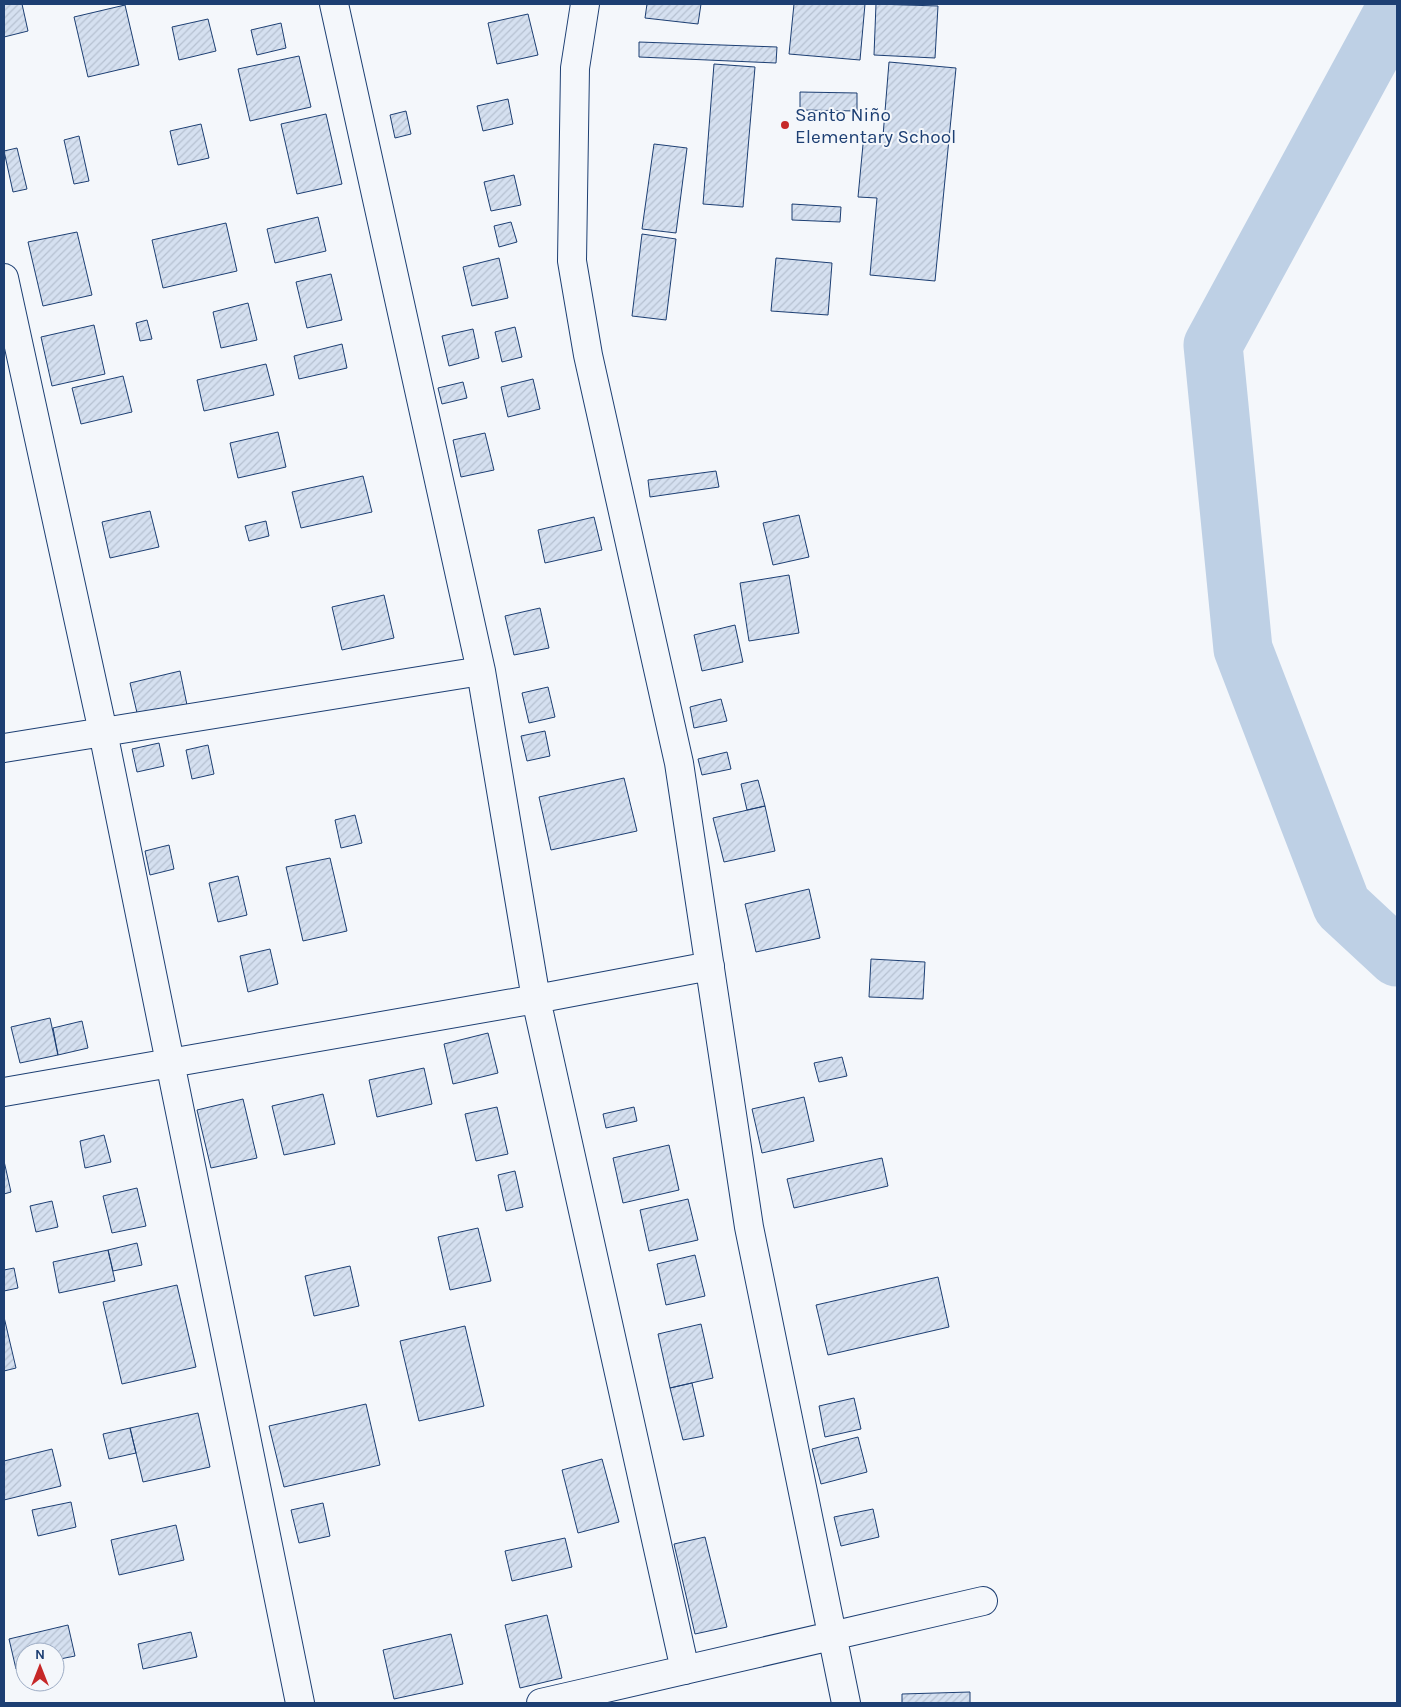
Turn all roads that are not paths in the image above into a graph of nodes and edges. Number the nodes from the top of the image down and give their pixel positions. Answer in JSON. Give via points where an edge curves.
{"nodes":[{"id":1,"x":334,"y":4,"type":"edge"},
{"id":2,"x":585,"y":4,"type":"edge"},
{"id":3,"x":4,"y":278,"type":"edge"},
{"id":4,"x":480,"y":672,"type":"junction"},
{"id":5,"x":103,"y":732,"type":"junction"},
{"id":6,"x":4,"y":748,"type":"edge"},
{"id":7,"x":710,"y":966,"type":"junction"},
{"id":8,"x":536,"y":999,"type":"junction"},
{"id":9,"x":170,"y":1063,"type":"junction"},
{"id":10,"x":4,"y":1092,"type":"edge"},
{"id":11,"x":983,"y":1601,"type":"dead end"},
{"id":12,"x":832,"y":1636,"type":"junction"},
{"id":13,"x":685,"y":1670,"type":"junction"},
{"id":14,"x":300,"y":1703,"type":"edge"},
{"id":15,"x":541,"y":1703,"type":"edge"},
{"id":16,"x":846,"y":1703,"type":"edge"}],
"edges":[{"from":1,"to":4,"type":"street"},
{"from":2,"to":7,"type":"street","via":[[575,68],[572,261],[588,355],[679,763]]},
{"from":3,"to":5,"type":"street"},
{"from":4,"to":5,"type":"street"},
{"from":4,"to":8,"type":"street"},
{"from":5,"to":6,"type":"street"},
{"from":5,"to":9,"type":"street"},
{"from":7,"to":8,"type":"street"},
{"from":7,"to":12,"type":"street","via":[[749,1227]]},
{"from":8,"to":9,"type":"street"},
{"from":8,"to":13,"type":"street"},
{"from":9,"to":10,"type":"street"},
{"from":9,"to":14,"type":"street"},
{"from":11,"to":12,"type":"street"},
{"from":12,"to":13,"type":"street"},
{"from":12,"to":16,"type":"street"},
{"from":13,"to":15,"type":"street"}]}
